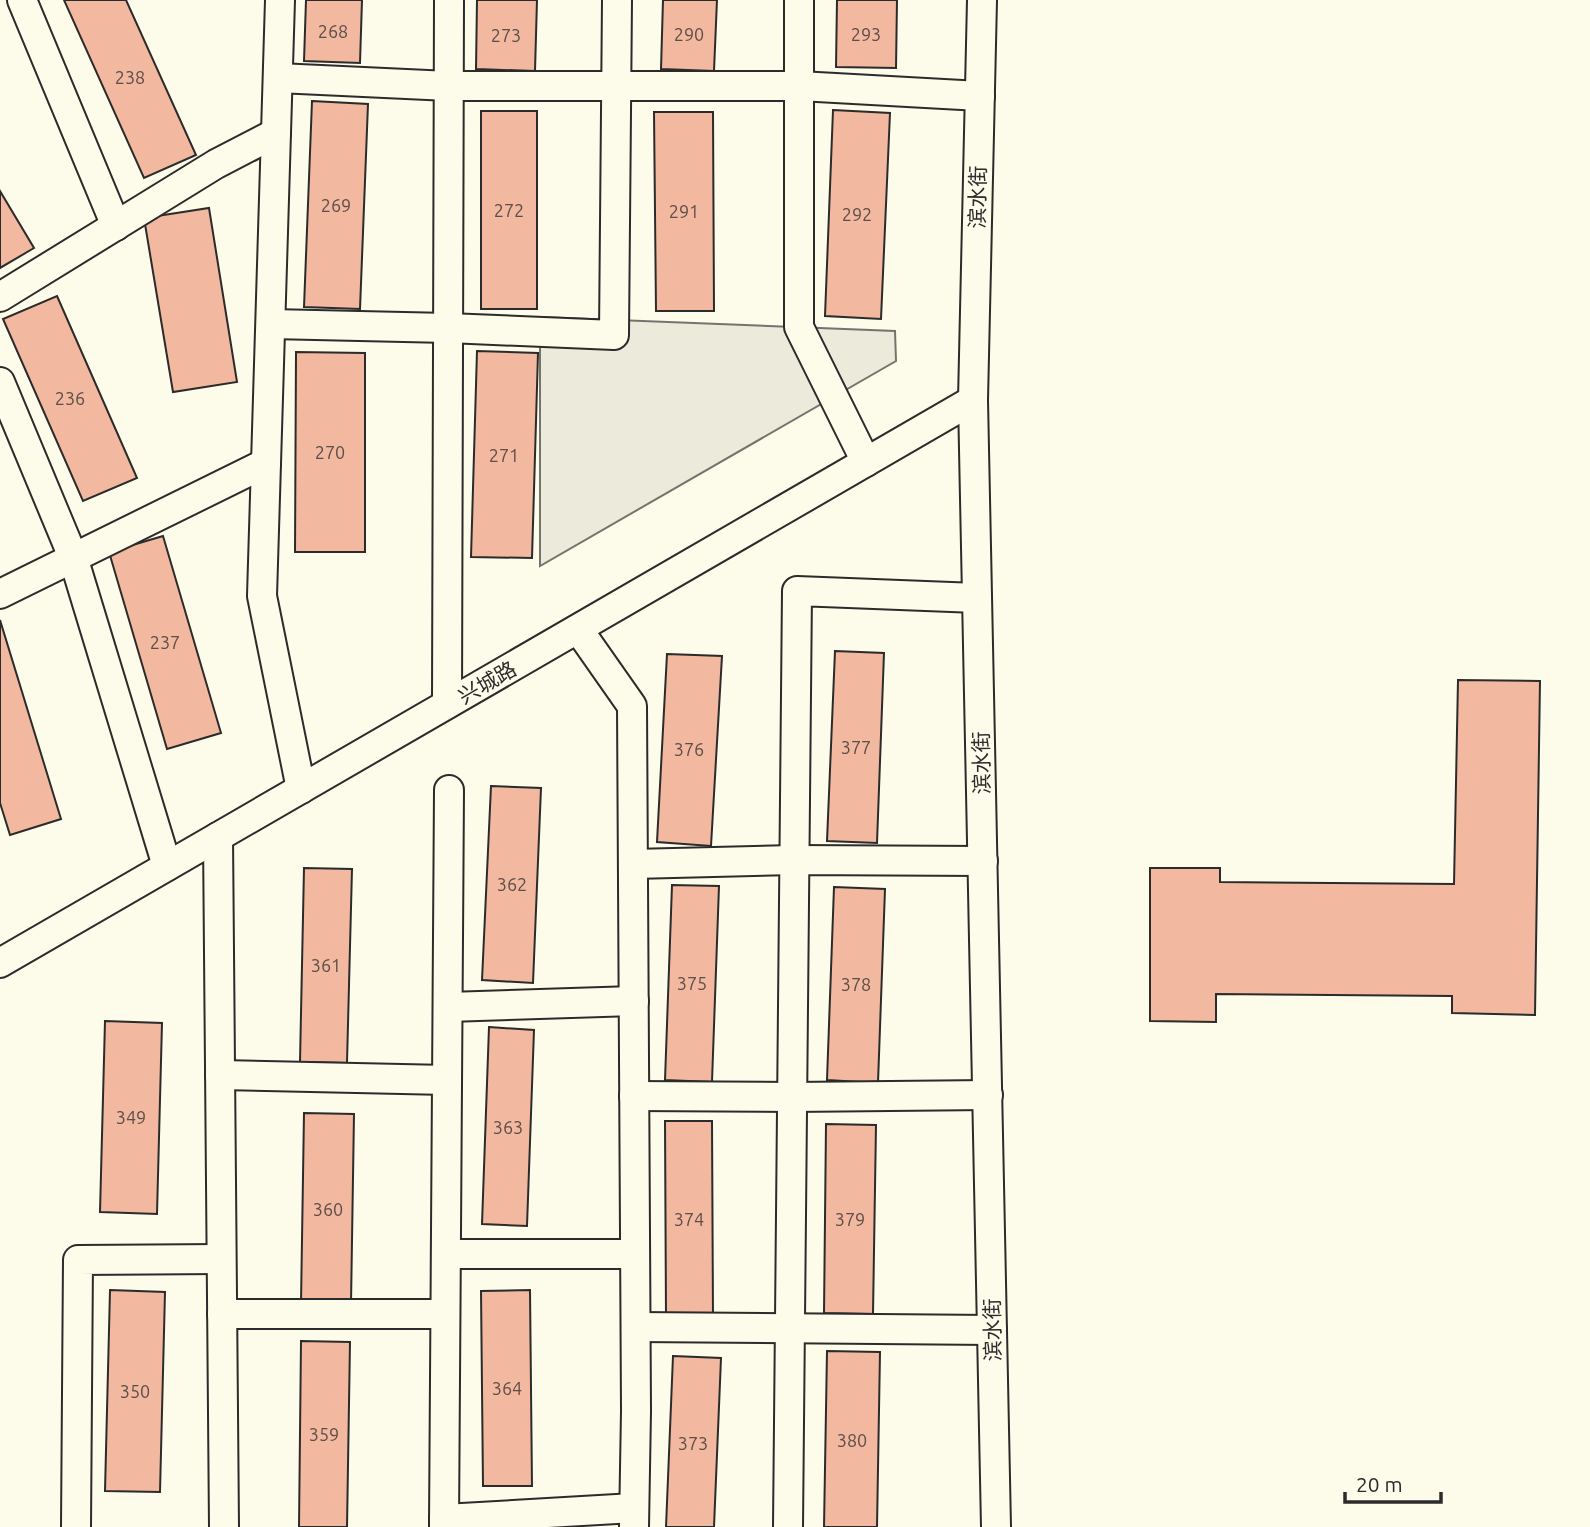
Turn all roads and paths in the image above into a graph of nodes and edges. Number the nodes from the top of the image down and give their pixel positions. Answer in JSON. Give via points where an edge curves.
{"nodes":[{"id":1,"x":22,"y":0,"type":"edge"},
{"id":2,"x":280,"y":0,"type":"edge"},
{"id":3,"x":449,"y":0,"type":"edge"},
{"id":4,"x":617,"y":0,"type":"edge"},
{"id":5,"x":799,"y":0,"type":"edge"},
{"id":6,"x":982,"y":0,"type":"edge"},
{"id":7,"x":278,"y":78,"type":"junction"},
{"id":8,"x":449,"y":86,"type":"junction"},
{"id":9,"x":616,"y":86,"type":"junction"},
{"id":10,"x":799,"y":86,"type":"junction"},
{"id":11,"x":980,"y":96,"type":"junction"},
{"id":12,"x":276,"y":133,"type":"junction"},
{"id":13,"x":116,"y":226,"type":"junction"},
{"id":14,"x":0,"y":297,"type":"edge"},
{"id":15,"x":271,"y":324,"type":"junction"},
{"id":16,"x":448,"y":328,"type":"junction"},
{"id":17,"x":0,"y":382,"type":"edge"},
{"id":18,"x":973,"y":400,"type":"junction"},
{"id":19,"x":866,"y":462,"type":"junction"},
{"id":20,"x":266,"y":463,"type":"junction"},
{"id":21,"x":73,"y":557,"type":"junction"},
{"id":22,"x":0,"y":594,"type":"edge"},
{"id":23,"x":977,"y":598,"type":"junction"},
{"id":24,"x":578,"y":629,"type":"junction"},
{"id":25,"x":447,"y":705,"type":"junction"},
{"id":26,"x":301,"y":789,"type":"junction"},
{"id":27,"x":449,"y":790,"type":"dead end"},
{"id":28,"x":218,"y":837,"type":"junction"},
{"id":29,"x":794,"y":860,"type":"junction"},
{"id":30,"x":983,"y":861,"type":"junction"},
{"id":31,"x":633,"y":864,"type":"junction"},
{"id":32,"x":167,"y":866,"type":"junction"},
{"id":33,"x":0,"y":963,"type":"edge"},
{"id":34,"x":634,"y":1001,"type":"junction"},
{"id":35,"x":448,"y":1007,"type":"junction"},
{"id":36,"x":220,"y":1075,"type":"junction"},
{"id":37,"x":447,"y":1080,"type":"junction"},
{"id":38,"x":988,"y":1095,"type":"junction"},
{"id":39,"x":634,"y":1096,"type":"junction"},
{"id":40,"x":792,"y":1097,"type":"junction"},
{"id":41,"x":446,"y":1254,"type":"junction"},
{"id":42,"x":635,"y":1254,"type":"junction"},
{"id":43,"x":221,"y":1259,"type":"junction"},
{"id":44,"x":222,"y":1314,"type":"junction"},
{"id":45,"x":445,"y":1314,"type":"junction"},
{"id":46,"x":636,"y":1327,"type":"junction"},
{"id":47,"x":790,"y":1329,"type":"junction"},
{"id":48,"x":992,"y":1330,"type":"junction"},
{"id":49,"x":634,"y":1518,"type":"edge"},
{"id":50,"x":444,"y":1523,"type":"edge"},
{"id":51,"x":76,"y":1527,"type":"edge"},
{"id":52,"x":224,"y":1527,"type":"edge"},
{"id":53,"x":788,"y":1527,"type":"edge"},
{"id":54,"x":996,"y":1527,"type":"edge"}],
"edges":[{"from":1,"to":13,"type":"street"},
{"from":2,"to":7,"type":"street"},
{"from":3,"to":8,"type":"street"},
{"from":4,"to":9,"type":"street"},
{"from":5,"to":10,"type":"street"},
{"from":6,"to":11,"type":"street","name":"滨水街"},
{"from":7,"to":8,"type":"street"},
{"from":7,"to":12,"type":"street"},
{"from":8,"to":9,"type":"street"},
{"from":8,"to":16,"type":"street"},
{"from":9,"to":10,"type":"street"},
{"from":9,"to":16,"type":"street","via":[[614,335]]},
{"from":10,"to":11,"type":"street"},
{"from":10,"to":19,"type":"street","via":[[799,327]]},
{"from":11,"to":18,"type":"street","name":"滨水街"},
{"from":12,"to":13,"type":"street"},
{"from":12,"to":15,"type":"street"},
{"from":13,"to":14,"type":"street"},
{"from":15,"to":16,"type":"street"},
{"from":15,"to":20,"type":"street"},
{"from":16,"to":25,"type":"street"},
{"from":17,"to":21,"type":"street"},
{"from":18,"to":19,"type":"street","name":"兴城路"},
{"from":18,"to":23,"type":"street","name":"滨水街"},
{"from":19,"to":24,"type":"street","name":"兴城路"},
{"from":20,"to":21,"type":"street"},
{"from":20,"to":26,"type":"street","via":[[262,596]]},
{"from":21,"to":22,"type":"street"},
{"from":21,"to":32,"type":"street"},
{"from":23,"to":29,"type":"street","via":[[797,591]]},
{"from":23,"to":30,"type":"street","name":"滨水街"},
{"from":24,"to":25,"type":"street","name":"兴城路"},
{"from":24,"to":31,"type":"street","via":[[632,706]]},
{"from":25,"to":26,"type":"street","name":"兴城路"},
{"from":26,"to":28,"type":"street","name":"兴城路"},
{"from":27,"to":35,"type":"street"},
{"from":28,"to":32,"type":"street","name":"兴城路"},
{"from":28,"to":36,"type":"street"},
{"from":29,"to":30,"type":"street"},
{"from":29,"to":31,"type":"street"},
{"from":29,"to":40,"type":"street"},
{"from":30,"to":38,"type":"street","name":"滨水街"},
{"from":31,"to":34,"type":"street"},
{"from":32,"to":33,"type":"street","name":"兴城路"},
{"from":34,"to":35,"type":"street"},
{"from":34,"to":39,"type":"street"},
{"from":35,"to":37,"type":"street"},
{"from":36,"to":37,"type":"street"},
{"from":36,"to":43,"type":"street"},
{"from":37,"to":41,"type":"street"},
{"from":38,"to":40,"type":"street"},
{"from":38,"to":48,"type":"street","name":"滨水街"},
{"from":39,"to":40,"type":"street"},
{"from":39,"to":42,"type":"street"},
{"from":40,"to":47,"type":"street"},
{"from":41,"to":42,"type":"street"},
{"from":41,"to":45,"type":"street"},
{"from":42,"to":46,"type":"street"},
{"from":43,"to":44,"type":"street"},
{"from":43,"to":51,"type":"street","via":[[78,1260]]},
{"from":44,"to":45,"type":"street"},
{"from":44,"to":52,"type":"street"},
{"from":45,"to":50,"type":"street"},
{"from":46,"to":47,"type":"street"},
{"from":46,"to":49,"type":"street"},
{"from":47,"to":48,"type":"street"},
{"from":47,"to":53,"type":"street"},
{"from":48,"to":54,"type":"street","name":"滨水街"},
{"from":49,"to":50,"type":"street"}]}
